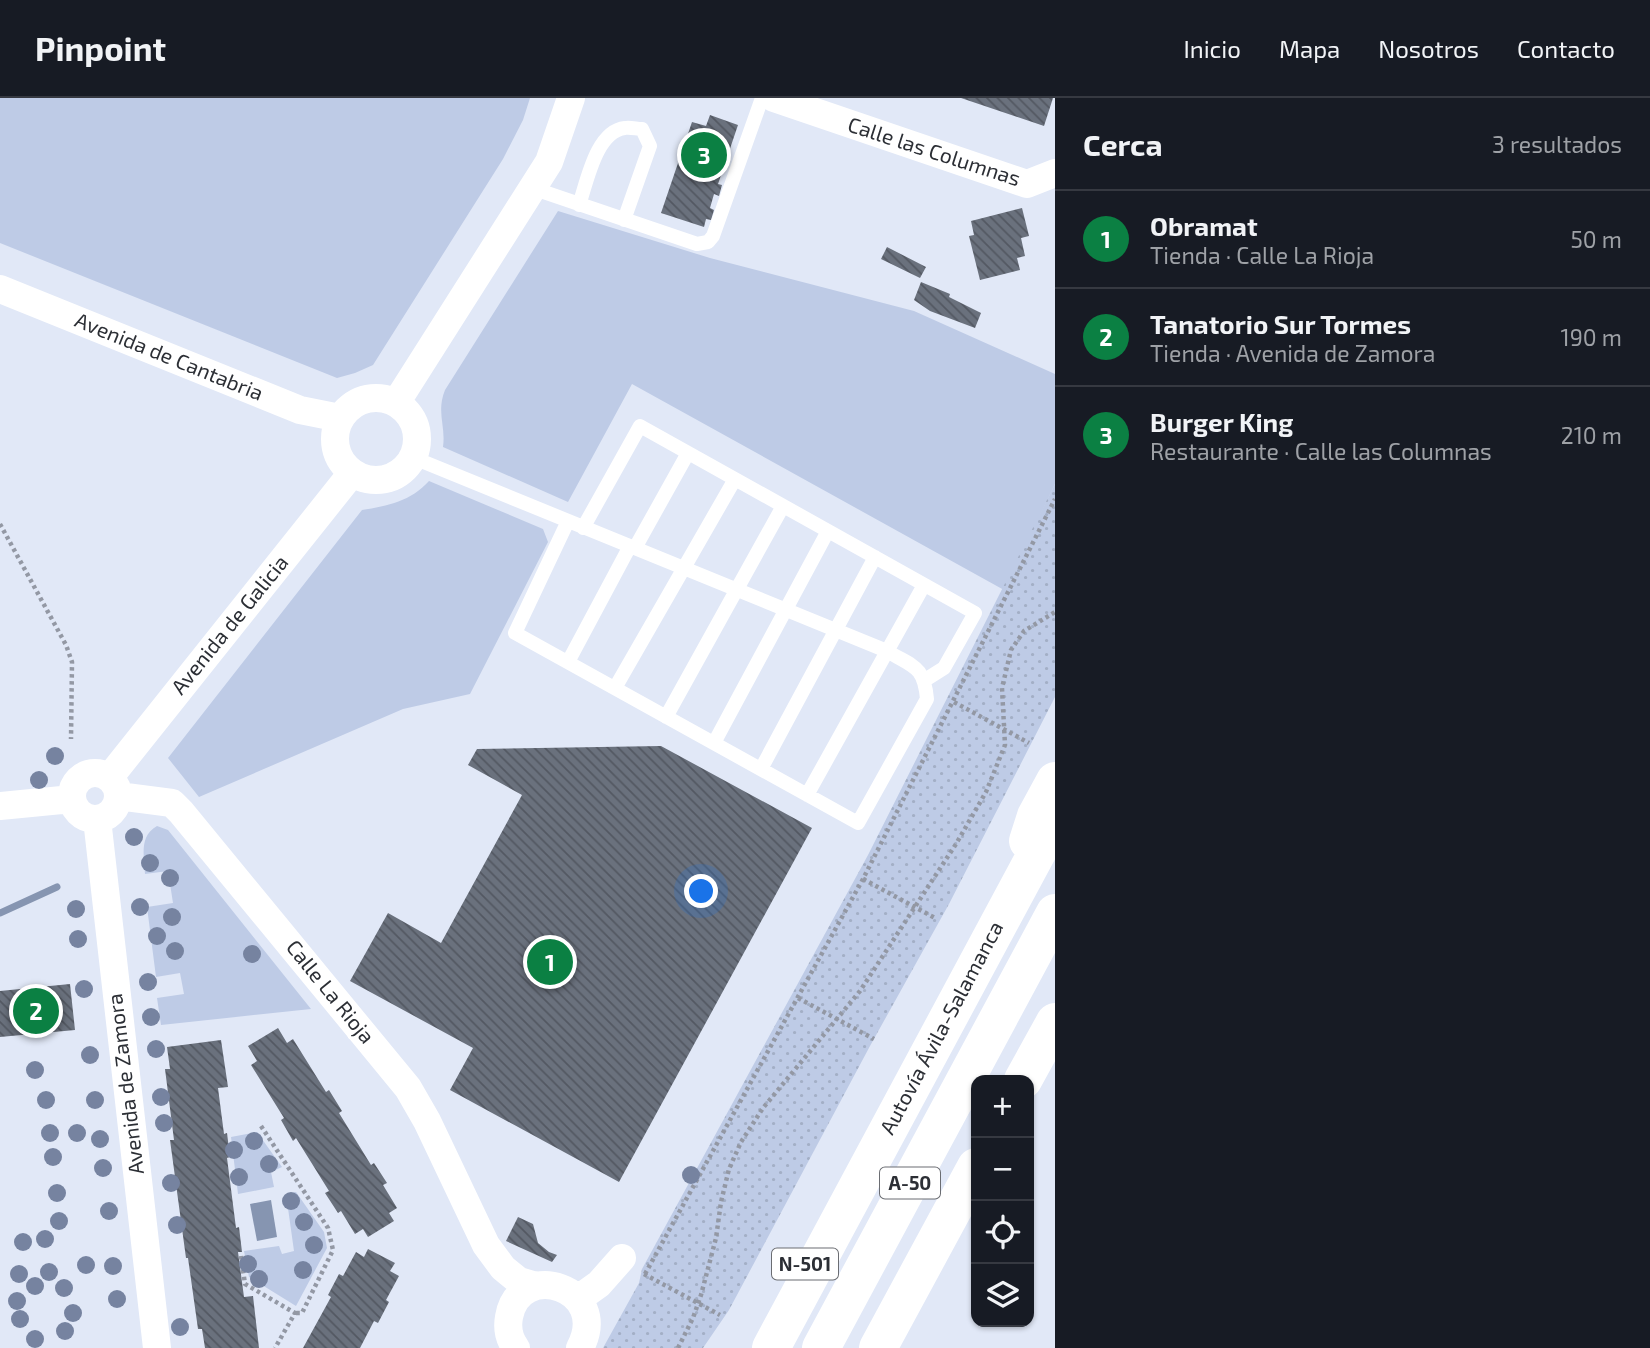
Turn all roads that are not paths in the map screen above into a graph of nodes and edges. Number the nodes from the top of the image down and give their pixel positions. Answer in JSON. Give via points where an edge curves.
{"nodes":[{"id":1,"x":572,"y":98,"type":"edge"},
{"id":2,"x":762,"y":98,"type":"edge"},
{"id":3,"x":774,"y":98,"type":"edge"},
{"id":4,"x":1055,"y":173,"type":"edge"},
{"id":5,"x":532,"y":188,"type":"junction"},
{"id":6,"x":579,"y":205,"type":"junction"},
{"id":7,"x":624,"y":220,"type":"junction"},
{"id":8,"x":0,"y":289,"type":"edge"},
{"id":9,"x":396,"y":402,"type":"junction"},
{"id":10,"x":340,"y":418,"type":"junction"},
{"id":11,"x":688,"y":453,"type":"junction"},
{"id":12,"x":414,"y":458,"type":"junction"},
{"id":13,"x":352,"y":473,"type":"junction"},
{"id":14,"x":735,"y":479,"type":"junction"},
{"id":15,"x":783,"y":506,"type":"junction"},
{"id":16,"x":568,"y":521,"type":"junction"},
{"id":17,"x":583,"y":528,"type":"junction"},
{"id":18,"x":828,"y":531,"type":"junction"},
{"id":19,"x":632,"y":547,"type":"junction"},
{"id":20,"x":875,"y":557,"type":"junction"},
{"id":21,"x":684,"y":568,"type":"junction"},
{"id":22,"x":924,"y":585,"type":"junction"},
{"id":23,"x":736,"y":590,"type":"junction"},
{"id":24,"x":786,"y":610,"type":"junction"},
{"id":25,"x":836,"y":630,"type":"junction"},
{"id":26,"x":887,"y":651,"type":"junction"},
{"id":27,"x":568,"y":662,"type":"junction"},
{"id":28,"x":925,"y":680,"type":"junction"},
{"id":29,"x":615,"y":688,"type":"junction"},
{"id":30,"x":666,"y":716,"type":"junction"},
{"id":31,"x":714,"y":743,"type":"junction"},
{"id":32,"x":761,"y":769,"type":"junction"},
{"id":33,"x":1055,"y":780,"type":"edge"},
{"id":34,"x":114,"y":787,"type":"junction"},
{"id":35,"x":807,"y":794,"type":"junction"},
{"id":36,"x":72,"y":799,"type":"junction"},
{"id":37,"x":0,"y":806,"type":"edge"},
{"id":38,"x":97,"y":819,"type":"junction"},
{"id":39,"x":1055,"y":819,"type":"edge"},
{"id":40,"x":1011,"y":900,"type":"junction"},
{"id":41,"x":1055,"y":913,"type":"edge"},
{"id":42,"x":1055,"y":946,"type":"edge"},
{"id":43,"x":999,"y":1017,"type":"junction"},
{"id":44,"x":1055,"y":1022,"type":"edge"},
{"id":45,"x":1026,"y":1075,"type":"edge"},
{"id":46,"x":971,"y":1176,"type":"edge"},
{"id":47,"x":824,"y":1209,"type":"dead end"},
{"id":48,"x":486,"y":1245,"type":"junction"},
{"id":49,"x":622,"y":1258,"type":"dead end"},
{"id":50,"x":536,"y":1286,"type":"junction"},
{"id":51,"x":578,"y":1298,"type":"junction"},
{"id":52,"x":779,"y":1334,"type":"edge"},
{"id":53,"x":512,"y":1339,"type":"edge"},
{"id":54,"x":157,"y":1348,"type":"edge"},
{"id":55,"x":580,"y":1348,"type":"edge"},
{"id":56,"x":821,"y":1348,"type":"edge"},
{"id":57,"x":878,"y":1348,"type":"edge"}],
"edges":[{"from":1,"to":5,"type":"street","via":[[549,162]]},
{"from":2,"to":7,"type":"lane","via":[[708,242],[697,244]]},
{"from":3,"to":4,"type":"street","name":"Calle las Columnas","via":[[1027,184]]},
{"from":5,"to":6,"type":"lane"},
{"from":5,"to":9,"type":"street"},
{"from":6,"to":7,"type":"lane"},
{"from":6,"to":7,"type":"lane","via":[[600,145],[624,128],[642,129],[650,146]]},
{"from":8,"to":10,"type":"street","name":"Avenida de Cantabria","via":[[300,410]]},
{"from":9,"to":10,"type":"street","via":[[384,398],[359,401]]},
{"from":9,"to":12,"type":"street","via":[[407,410],[418,433]]},
{"from":10,"to":13,"type":"street","via":[[335,442],[343,465]]},
{"from":11,"to":14,"type":"lane"},
{"from":11,"to":17,"type":"lane","via":[[640,426]]},
{"from":11,"to":19,"type":"lane"},
{"from":12,"to":13,"type":"street","via":[[393,478],[365,480]]},
{"from":12,"to":16,"type":"lane"},
{"from":13,"to":34,"type":"street","name":"Avenida de Galicia"},
{"from":14,"to":15,"type":"lane"},
{"from":14,"to":21,"type":"lane"},
{"from":15,"to":18,"type":"lane"},
{"from":15,"to":23,"type":"lane"},
{"from":16,"to":17,"type":"lane"},
{"from":16,"to":27,"type":"lane","via":[[515,633]]},
{"from":17,"to":19,"type":"lane"},
{"from":18,"to":20,"type":"lane"},
{"from":18,"to":24,"type":"lane"},
{"from":19,"to":21,"type":"lane"},
{"from":19,"to":27,"type":"lane"},
{"from":20,"to":22,"type":"lane"},
{"from":20,"to":25,"type":"lane"},
{"from":21,"to":23,"type":"lane"},
{"from":21,"to":29,"type":"lane"},
{"from":22,"to":26,"type":"lane"},
{"from":22,"to":28,"type":"lane","via":[[975,613],[944,668]]},
{"from":23,"to":24,"type":"lane"},
{"from":23,"to":30,"type":"lane"},
{"from":24,"to":25,"type":"lane"},
{"from":24,"to":31,"type":"lane"},
{"from":25,"to":26,"type":"lane"},
{"from":25,"to":32,"type":"lane"},
{"from":26,"to":28,"type":"lane","via":[[920,670]]},
{"from":26,"to":35,"type":"lane"},
{"from":27,"to":29,"type":"lane"},
{"from":28,"to":35,"type":"lane","via":[[927,699],[858,823]]},
{"from":29,"to":30,"type":"lane"},
{"from":30,"to":31,"type":"lane"},
{"from":31,"to":32,"type":"lane"},
{"from":32,"to":35,"type":"lane"},
{"from":33,"to":40,"type":"highway","via":[[1036,816]]},
{"from":34,"to":36,"type":"street","via":[[97,773],[83,776],[74,786]]},
{"from":34,"to":38,"type":"street","via":[[112,812]]},
{"from":34,"to":48,"type":"street","name":"Calle La Rioja","via":[[172,803],[352,1018],[428,1121]]},
{"from":36,"to":37,"type":"street"},
{"from":36,"to":38,"type":"street","via":[[85,817]]},
{"from":38,"to":54,"type":"street","name":"Avenida de Zamora"},
{"from":39,"to":40,"type":"highway","name":"Autovía Ávila-Salamanca","number":"A-50"},
{"from":40,"to":52,"type":"highway","name":"Autovía Ávila-Salamanca","number":"A-50"},
{"from":41,"to":43,"type":"highway","number":"A-50"},
{"from":42,"to":43,"type":"highway"},
{"from":43,"to":56,"type":"highway","number":"A-50"},
{"from":44,"to":45,"type":"highway"},
{"from":46,"to":57,"type":"highway"},
{"from":47,"to":52,"type":"highway","number":"N-501"},
{"from":48,"to":50,"type":"street","name":"Calle La Rioja","via":[[503,1268],[519,1281]]},
{"from":48,"to":53,"type":"street","name":"Calle La Rioja"},
{"from":49,"to":51,"type":"street","via":[[599,1284]]},
{"from":50,"to":51,"type":"street","name":"Calle La Rioja","via":[[559,1286]]},
{"from":50,"to":53,"type":"street","via":[[520,1296],[510,1311]]},
{"from":51,"to":55,"type":"street","via":[[588,1324]]}]}
